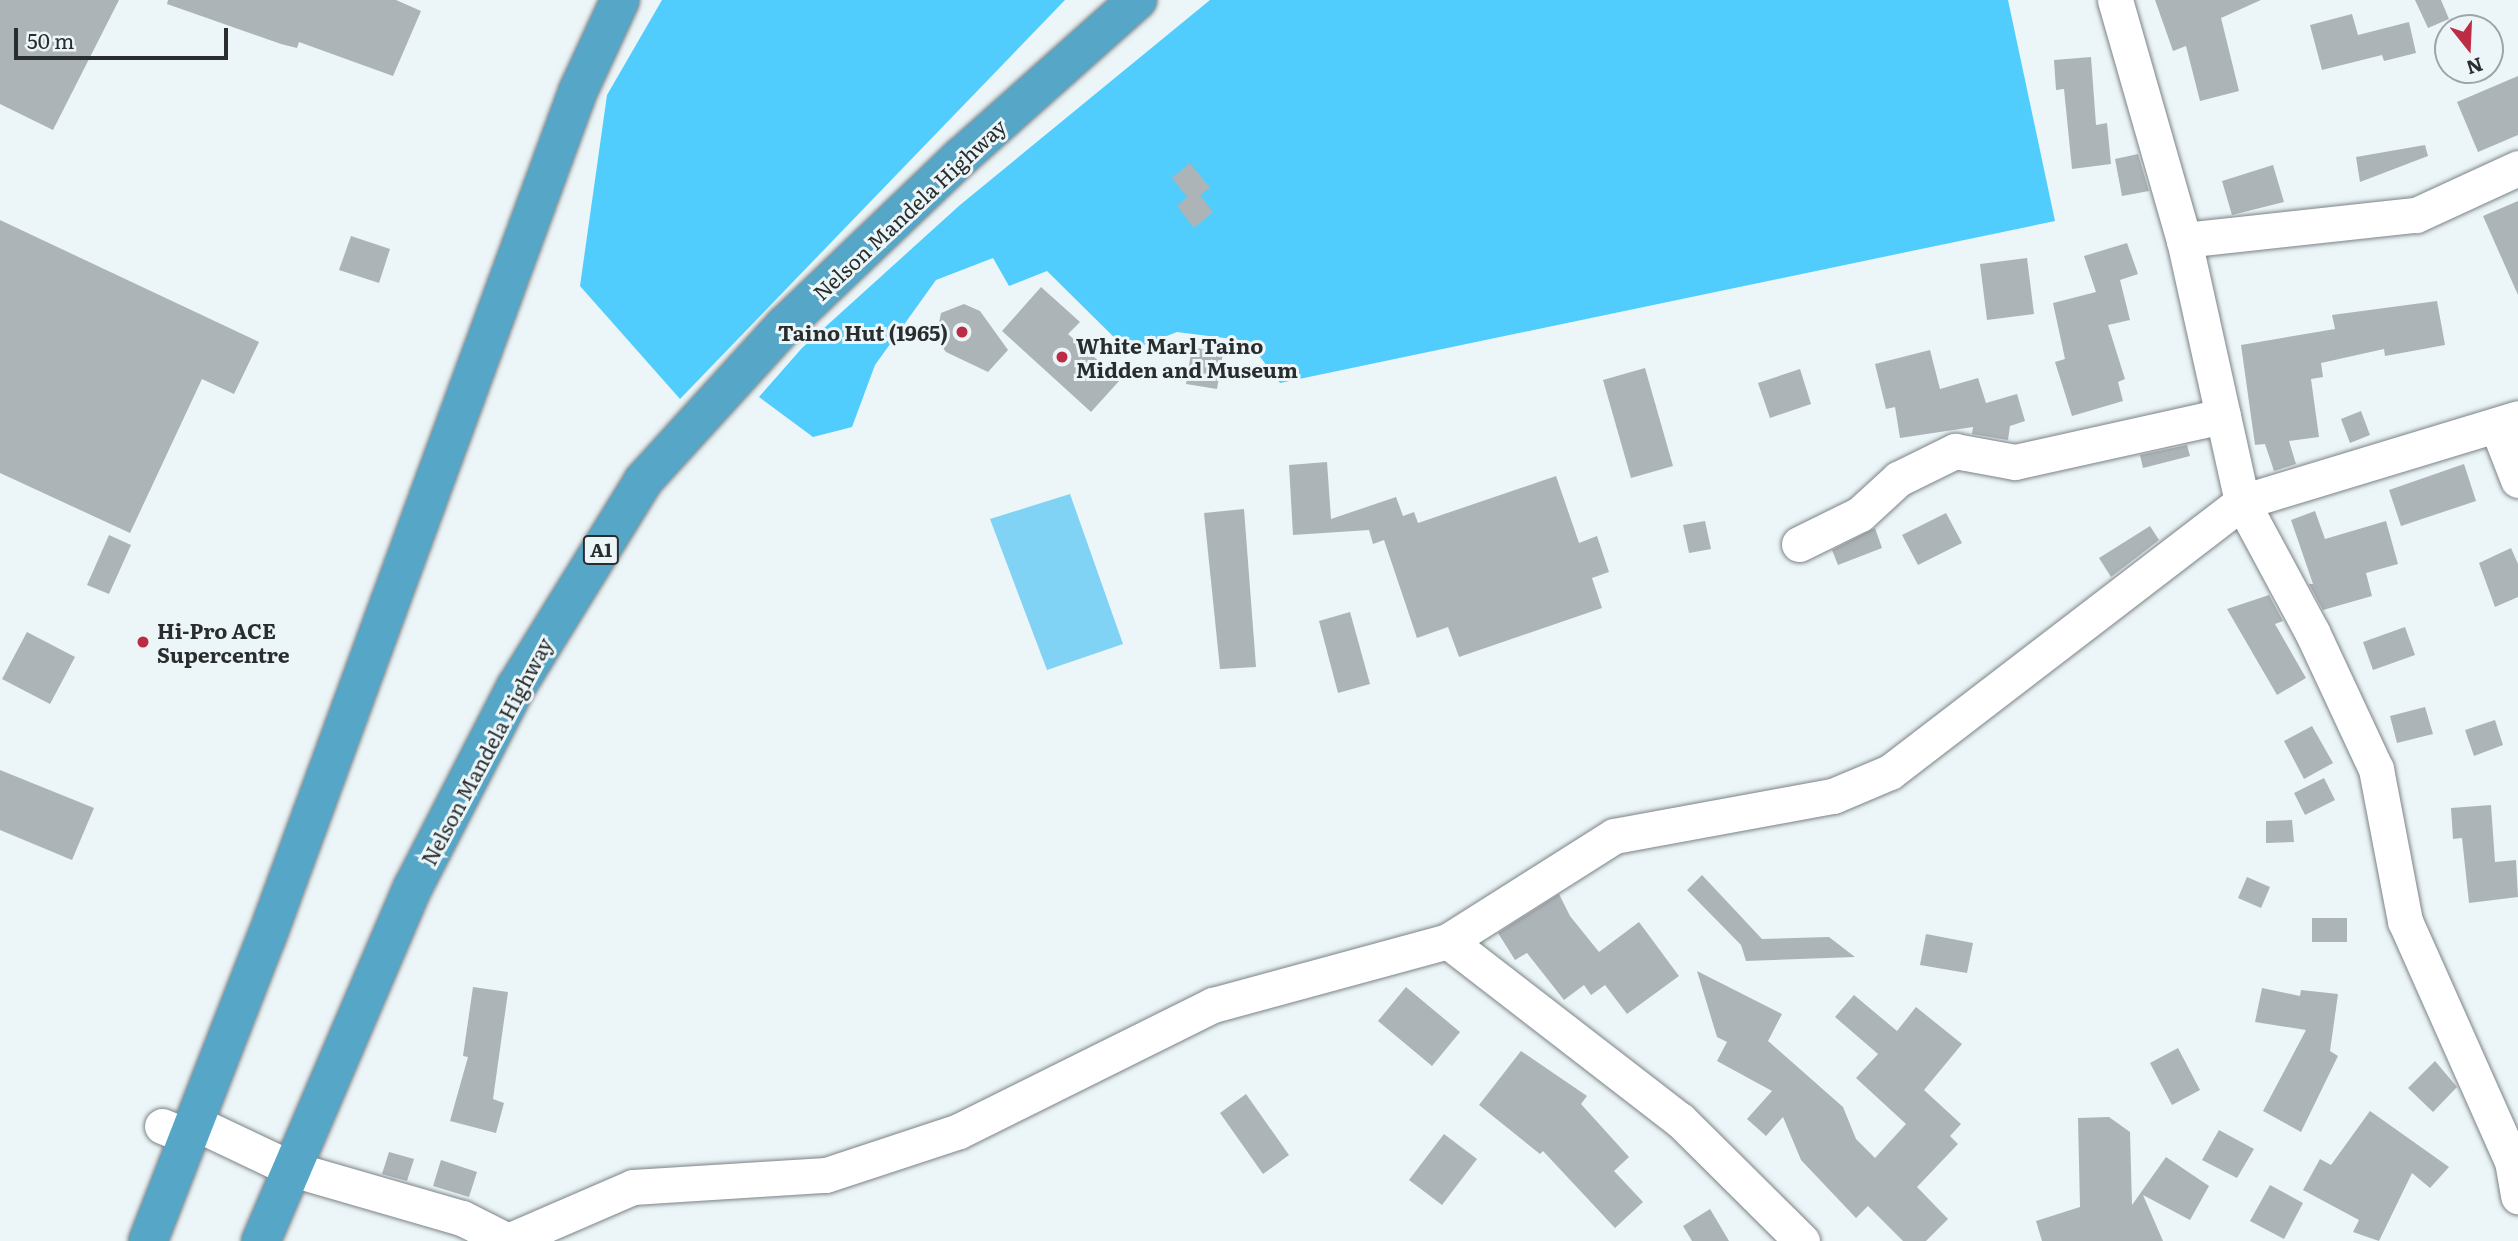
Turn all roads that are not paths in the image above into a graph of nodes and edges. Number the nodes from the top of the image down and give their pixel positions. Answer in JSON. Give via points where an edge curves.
{"nodes":[{"id":1,"x":620,"y":0,"type":"edge"},
{"id":2,"x":1137,"y":0,"type":"edge"},
{"id":3,"x":2115,"y":0,"type":"edge"},
{"id":4,"x":2518,"y":168,"type":"edge"},
{"id":5,"x":2184,"y":240,"type":"junction"},
{"id":6,"x":2223,"y":416,"type":"junction"},
{"id":7,"x":2507,"y":422,"type":"edge"},
{"id":8,"x":2518,"y":480,"type":"edge"},
{"id":9,"x":2242,"y":502,"type":"junction"},
{"id":10,"x":1799,"y":544,"type":"dead end"},
{"id":11,"x":1448,"y":941,"type":"junction"},
{"id":12,"x":182,"y":1129,"type":"junction"},
{"id":13,"x":291,"y":1153,"type":"junction"},
{"id":14,"x":2518,"y":1196,"type":"edge"},
{"id":15,"x":148,"y":1241,"type":"edge"},
{"id":16,"x":261,"y":1241,"type":"edge"},
{"id":17,"x":1802,"y":1241,"type":"edge"}],
"edges":[{"from":1,"to":12,"type":"highway","via":[[578,91]]},
{"from":2,"to":13,"type":"highway","name":"Nelson Mandela Highway","number":"A1","via":[[961,157],[784,326],[643,481],[516,687],[419,875]]},
{"from":3,"to":5,"type":"street"},
{"from":4,"to":5,"type":"street","via":[[2416,215]]},
{"from":5,"to":6,"type":"street"},
{"from":6,"to":9,"type":"street"},
{"from":6,"to":10,"type":"street","via":[[2015,462],[1955,451],[1898,479],[1860,514]]},
{"from":7,"to":8,"type":"street"},
{"from":7,"to":9,"type":"street"},
{"from":9,"to":11,"type":"street","via":[[1890,772],[1833,796],[1614,836]]},
{"from":9,"to":14,"type":"street","via":[[2312,632],[2376,769],[2405,922],[2512,1161]]},
{"from":11,"to":13,"type":"street","via":[[1213,1005],[959,1131],[826,1175],[634,1187],[508,1241],[462,1218]]},
{"from":11,"to":17,"type":"street","via":[[1680,1120]]},
{"from":12,"to":13,"type":"street"},
{"from":12,"to":15,"type":"highway"},
{"from":13,"to":16,"type":"highway","name":"Nelson Mandela Highway","number":"A1"}]}
